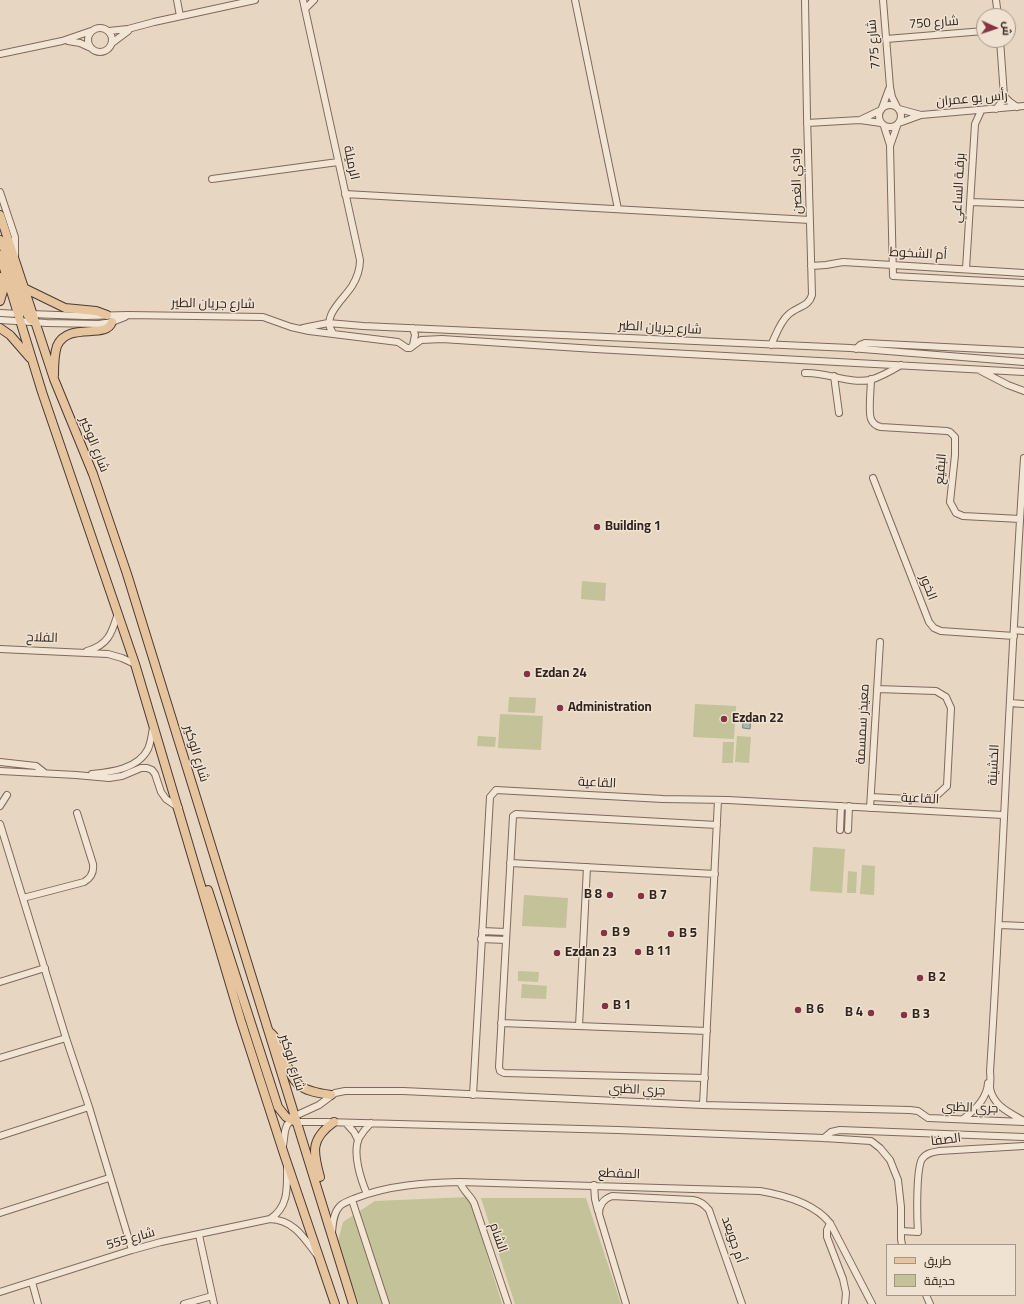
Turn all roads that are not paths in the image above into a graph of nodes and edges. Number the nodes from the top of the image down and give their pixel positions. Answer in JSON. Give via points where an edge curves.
{"nodes":[{"id":1,"x":177,"y":0,"type":"edge"},
{"id":2,"x":251,"y":0,"type":"edge"},
{"id":3,"x":303,"y":0,"type":"edge"},
{"id":4,"x":314,"y":0,"type":"edge"},
{"id":5,"x":575,"y":0,"type":"edge"},
{"id":6,"x":805,"y":0,"type":"edge"},
{"id":7,"x":883,"y":0,"type":"edge"},
{"id":8,"x":305,"y":9,"type":"junction"},
{"id":9,"x":180,"y":16,"type":"junction"},
{"id":10,"x":134,"y":28,"type":"junction"},
{"id":11,"x":109,"y":31,"type":"junction"},
{"id":12,"x":91,"y":32,"type":"junction"},
{"id":13,"x":976,"y":32,"type":"edge"},
{"id":14,"x":886,"y":39,"type":"junction"},
{"id":15,"x":62,"y":41,"type":"junction"},
{"id":16,"x":112,"y":43,"type":"junction"},
{"id":17,"x":90,"y":48,"type":"junction"},
{"id":18,"x":1001,"y":48,"type":"edge"},
{"id":19,"x":0,"y":54,"type":"edge"},
{"id":20,"x":890,"y":87,"type":"junction"},
{"id":21,"x":1004,"y":96,"type":"junction"},
{"id":22,"x":1021,"y":107,"type":"edge"},
{"id":23,"x":898,"y":108,"type":"junction"},
{"id":24,"x":882,"y":109,"type":"junction"},
{"id":25,"x":996,"y":109,"type":"junction"},
{"id":26,"x":981,"y":111,"type":"junction"},
{"id":27,"x":921,"y":115,"type":"junction"},
{"id":28,"x":860,"y":120,"type":"junction"},
{"id":29,"x":807,"y":123,"type":"junction"},
{"id":30,"x":883,"y":124,"type":"junction"},
{"id":31,"x":898,"y":124,"type":"junction"},
{"id":32,"x":890,"y":146,"type":"junction"},
{"id":33,"x":338,"y":162,"type":"junction"},
{"id":34,"x":212,"y":179,"type":"dead end"},
{"id":35,"x":0,"y":192,"type":"edge"},
{"id":36,"x":345,"y":194,"type":"junction"},
{"id":37,"x":970,"y":202,"type":"junction"},
{"id":38,"x":1024,"y":204,"type":"edge"},
{"id":39,"x":618,"y":209,"type":"junction"},
{"id":40,"x":0,"y":215,"type":"edge"},
{"id":41,"x":810,"y":220,"type":"junction"},
{"id":42,"x":0,"y":240,"type":"edge"},
{"id":43,"x":0,"y":255,"type":"edge"},
{"id":44,"x":15,"y":260,"type":"junction"},
{"id":45,"x":893,"y":265,"type":"junction"},
{"id":46,"x":811,"y":266,"type":"junction"},
{"id":47,"x":966,"y":269,"type":"junction"},
{"id":48,"x":990,"y":270,"type":"junction"},
{"id":49,"x":1024,"y":273,"type":"edge"},
{"id":50,"x":0,"y":277,"type":"edge"},
{"id":51,"x":989,"y":281,"type":"junction"},
{"id":52,"x":1024,"y":283,"type":"edge"},
{"id":53,"x":24,"y":288,"type":"junction"},
{"id":54,"x":0,"y":301,"type":"edge"},
{"id":55,"x":0,"y":313,"type":"edge"},
{"id":56,"x":26,"y":317,"type":"junction"},
{"id":57,"x":109,"y":319,"type":"junction"},
{"id":58,"x":0,"y":320,"type":"edge"},
{"id":59,"x":328,"y":323,"type":"junction"},
{"id":60,"x":0,"y":328,"type":"edge"},
{"id":61,"x":295,"y":328,"type":"junction"},
{"id":62,"x":413,"y":328,"type":"junction"},
{"id":63,"x":333,"y":333,"type":"junction"},
{"id":64,"x":771,"y":344,"type":"junction"},
{"id":65,"x":413,"y":345,"type":"junction"},
{"id":66,"x":933,"y":346,"type":"junction"},
{"id":67,"x":856,"y":349,"type":"junction"},
{"id":68,"x":1024,"y":351,"type":"edge"},
{"id":69,"x":933,"y":355,"type":"junction"},
{"id":70,"x":32,"y":360,"type":"junction"},
{"id":71,"x":1024,"y":362,"type":"edge"},
{"id":72,"x":901,"y":365,"type":"junction"},
{"id":73,"x":976,"y":369,"type":"junction"},
{"id":74,"x":805,"y":372,"type":"dead end"},
{"id":75,"x":1024,"y":372,"type":"edge"},
{"id":76,"x":834,"y":376,"type":"junction"},
{"id":77,"x":54,"y":379,"type":"junction"},
{"id":78,"x":871,"y":379,"type":"junction"},
{"id":79,"x":1023,"y":393,"type":"edge"},
{"id":80,"x":839,"y":413,"type":"dead end"},
{"id":81,"x":1024,"y":458,"type":"edge"},
{"id":82,"x":873,"y":478,"type":"dead end"},
{"id":83,"x":1020,"y":519,"type":"junction"},
{"id":84,"x":118,"y":613,"type":"junction"},
{"id":85,"x":1024,"y":631,"type":"edge"},
{"id":86,"x":1014,"y":633,"type":"junction"},
{"id":87,"x":880,"y":642,"type":"dead end"},
{"id":88,"x":0,"y":649,"type":"edge"},
{"id":89,"x":83,"y":652,"type":"junction"},
{"id":90,"x":135,"y":664,"type":"junction"},
{"id":91,"x":877,"y":689,"type":"junction"},
{"id":92,"x":1010,"y":703,"type":"junction"},
{"id":93,"x":1024,"y":704,"type":"edge"},
{"id":94,"x":154,"y":725,"type":"junction"},
{"id":95,"x":1,"y":761,"type":"edge"},
{"id":96,"x":0,"y":771,"type":"edge"},
{"id":97,"x":45,"y":773,"type":"junction"},
{"id":98,"x":76,"y":775,"type":"junction"},
{"id":99,"x":8,"y":795,"type":"dead end"},
{"id":100,"x":871,"y":797,"type":"junction"},
{"id":101,"x":718,"y":800,"type":"junction"},
{"id":102,"x":0,"y":806,"type":"edge"},
{"id":103,"x":840,"y":806,"type":"junction"},
{"id":104,"x":849,"y":806,"type":"junction"},
{"id":105,"x":179,"y":808,"type":"junction"},
{"id":106,"x":870,"y":808,"type":"junction"},
{"id":107,"x":77,"y":813,"type":"dead end"},
{"id":108,"x":1003,"y":815,"type":"junction"},
{"id":109,"x":0,"y":824,"type":"edge"},
{"id":110,"x":717,"y":825,"type":"junction"},
{"id":111,"x":840,"y":830,"type":"dead end"},
{"id":112,"x":848,"y":830,"type":"dead end"},
{"id":113,"x":510,"y":863,"type":"junction"},
{"id":114,"x":588,"y":867,"type":"junction"},
{"id":115,"x":715,"y":874,"type":"junction"},
{"id":116,"x":199,"y":876,"type":"junction"},
{"id":117,"x":23,"y":898,"type":"junction"},
{"id":118,"x":1000,"y":925,"type":"junction"},
{"id":119,"x":1024,"y":926,"type":"edge"},
{"id":120,"x":482,"y":931,"type":"junction"},
{"id":121,"x":506,"y":932,"type":"junction"},
{"id":122,"x":481,"y":939,"type":"junction"},
{"id":123,"x":506,"y":940,"type":"junction"},
{"id":124,"x":45,"y":968,"type":"junction"},
{"id":125,"x":0,"y":982,"type":"edge"},
{"id":126,"x":501,"y":1023,"type":"junction"},
{"id":127,"x":579,"y":1026,"type":"junction"},
{"id":128,"x":707,"y":1031,"type":"junction"},
{"id":129,"x":268,"y":1032,"type":"junction"},
{"id":130,"x":66,"y":1038,"type":"junction"},
{"id":131,"x":0,"y":1058,"type":"edge"},
{"id":132,"x":705,"y":1078,"type":"junction"},
{"id":133,"x":989,"y":1088,"type":"junction"},
{"id":134,"x":331,"y":1095,"type":"junction"},
{"id":135,"x":473,"y":1095,"type":"junction"},
{"id":136,"x":703,"y":1105,"type":"junction"},
{"id":137,"x":89,"y":1107,"type":"junction"},
{"id":138,"x":963,"y":1119,"type":"junction"},
{"id":139,"x":294,"y":1120,"type":"junction"},
{"id":140,"x":1024,"y":1121,"type":"edge"},
{"id":141,"x":334,"y":1122,"type":"junction"},
{"id":142,"x":346,"y":1123,"type":"junction"},
{"id":143,"x":371,"y":1123,"type":"junction"},
{"id":144,"x":0,"y":1136,"type":"edge"},
{"id":145,"x":1024,"y":1137,"type":"edge"},
{"id":146,"x":824,"y":1138,"type":"junction"},
{"id":147,"x":358,"y":1140,"type":"junction"},
{"id":148,"x":1024,"y":1146,"type":"edge"},
{"id":149,"x":285,"y":1158,"type":"junction"},
{"id":150,"x":109,"y":1178,"type":"junction"},
{"id":151,"x":460,"y":1182,"type":"junction"},
{"id":152,"x":594,"y":1186,"type":"junction"},
{"id":153,"x":318,"y":1190,"type":"junction"},
{"id":154,"x":367,"y":1194,"type":"junction"},
{"id":155,"x":352,"y":1200,"type":"junction"},
{"id":156,"x":0,"y":1213,"type":"edge"},
{"id":157,"x":599,"y":1214,"type":"junction"},
{"id":158,"x":270,"y":1219,"type":"junction"},
{"id":159,"x":830,"y":1223,"type":"junction"},
{"id":160,"x":900,"y":1231,"type":"junction"},
{"id":161,"x":332,"y":1234,"type":"junction"},
{"id":162,"x":200,"y":1235,"type":"junction"},
{"id":163,"x":902,"y":1244,"type":"edge"},
{"id":164,"x":132,"y":1250,"type":"junction"},
{"id":165,"x":321,"y":1262,"type":"junction"},
{"id":166,"x":32,"y":1282,"type":"junction"},
{"id":167,"x":0,"y":1292,"type":"edge"},
{"id":168,"x":212,"y":1296,"type":"junction"},
{"id":169,"x":38,"y":1304,"type":"edge"},
{"id":170,"x":184,"y":1304,"type":"edge"},
{"id":171,"x":214,"y":1304,"type":"edge"},
{"id":172,"x":335,"y":1304,"type":"edge"},
{"id":173,"x":353,"y":1304,"type":"edge"},
{"id":174,"x":386,"y":1304,"type":"edge"},
{"id":175,"x":508,"y":1304,"type":"edge"},
{"id":176,"x":626,"y":1304,"type":"edge"},
{"id":177,"x":742,"y":1304,"type":"edge"},
{"id":178,"x":845,"y":1304,"type":"edge"},
{"id":179,"x":872,"y":1304,"type":"edge"}],
"edges":[{"from":1,"to":9,"type":"street"},
{"from":2,"to":9,"type":"street"},
{"from":3,"to":8,"type":"street","name":"الرميلة"},
{"from":4,"to":8,"type":"street"},
{"from":5,"to":39,"type":"street"},
{"from":6,"to":29,"type":"street","name":"وادي الغصن"},
{"from":7,"to":14,"type":"street","name":"شارع 775"},
{"from":8,"to":33,"type":"street","name":"الرميلة"},
{"from":9,"to":10,"type":"street"},
{"from":10,"to":11,"type":"street"},
{"from":10,"to":16,"type":"street"},
{"from":11,"to":12,"type":"street","via":[[100,27]]},
{"from":11,"to":16,"type":"street"},
{"from":12,"to":15,"type":"street"},
{"from":12,"to":17,"type":"street","via":[[88,40]]},
{"from":13,"to":14,"type":"street","name":"شارع 750"},
{"from":14,"to":20,"type":"street","name":"شارع 775"},
{"from":15,"to":17,"type":"street","via":[[74,41]]},
{"from":15,"to":19,"type":"street"},
{"from":16,"to":17,"type":"street","via":[[104,51],[98,52]]},
{"from":18,"to":21,"type":"street"},
{"from":20,"to":23,"type":"street","name":"شارع 775"},
{"from":20,"to":24,"type":"street","name":"شارع 775"},
{"from":21,"to":22,"type":"street"},
{"from":21,"to":25,"type":"street"},
{"from":22,"to":25,"type":"street","name":"رأس بو عمران"},
{"from":23,"to":24,"type":"street","via":[[890,105]]},
{"from":23,"to":27,"type":"street","name":"رأس بو عمران"},
{"from":23,"to":31,"type":"street","via":[[902,118]]},
{"from":24,"to":28,"type":"street"},
{"from":24,"to":30,"type":"street","via":[[879,116]]},
{"from":25,"to":26,"type":"street","name":"رأس بو عمران"},
{"from":26,"to":27,"type":"street","name":"رأس بو عمران"},
{"from":26,"to":37,"type":"street","name":"برقـة الساعي","via":[[975,124]]},
{"from":27,"to":31,"type":"street","name":"رأس بو عمران"},
{"from":28,"to":29,"type":"street"},
{"from":28,"to":30,"type":"street"},
{"from":29,"to":41,"type":"street","name":"وادي الغصن"},
{"from":30,"to":31,"type":"street","via":[[891,128]]},
{"from":30,"to":32,"type":"street"},
{"from":31,"to":32,"type":"street"},
{"from":32,"to":45,"type":"street"},
{"from":33,"to":34,"type":"street"},
{"from":33,"to":36,"type":"street","name":"الرميلة"},
{"from":35,"to":44,"type":"street","via":[[15,237]]},
{"from":36,"to":39,"type":"street"},
{"from":36,"to":59,"type":"street","name":"الرميلة","via":[[360,264],[356,280],[330,316]]},
{"from":37,"to":38,"type":"street"},
{"from":37,"to":47,"type":"street","name":"برقـة الساعي"},
{"from":39,"to":41,"type":"street"},
{"from":40,"to":44,"type":"main road","name":"شارع الوكير"},
{"from":41,"to":46,"type":"street","name":"وادي الغصن"},
{"from":42,"to":56,"type":"main road"},
{"from":43,"to":56,"type":"main road","name":"شارع الوكير"},
{"from":44,"to":53,"type":"main road","name":"شارع الوكير"},
{"from":45,"to":46,"type":"street","name":"أم الشخوط","via":[[840,262]]},
{"from":45,"to":47,"type":"street","name":"أم الشخوط"},
{"from":45,"to":51,"type":"street","name":"أم الشخوط","via":[[893,276]]},
{"from":46,"to":64,"type":"street","name":"وادي الغصن","via":[[811,298],[786,317]]},
{"from":47,"to":48,"type":"street","name":"أم الشخوط"},
{"from":48,"to":49,"type":"street","name":"أم الشخوط"},
{"from":48,"to":51,"type":"street"},
{"from":50,"to":54,"type":"main road","via":[[3,291]]},
{"from":51,"to":52,"type":"street","name":"أم الشخوط"},
{"from":53,"to":56,"type":"main road","name":"شارع الوكير"},
{"from":53,"to":57,"type":"main road","via":[[65,308],[96,311]]},
{"from":55,"to":56,"type":"street"},
{"from":56,"to":57,"type":"street","name":"شارع جريان الطير","via":[[85,316]]},
{"from":56,"to":58,"type":"street"},
{"from":56,"to":70,"type":"main road","name":"شارع الوكير"},
{"from":56,"to":77,"type":"main road","name":"شارع الوكير"},
{"from":57,"to":61,"type":"street","name":"شارع جريان الطير","via":[[128,315],[263,317]]},
{"from":57,"to":77,"type":"main road","via":[[111,325],[106,329],[74,332],[60,341],[55,353]]},
{"from":59,"to":61,"type":"street","name":"شارع جريان الطير"},
{"from":59,"to":62,"type":"street","name":"شارع جريان الطير"},
{"from":59,"to":63,"type":"street"},
{"from":60,"to":70,"type":"main road","via":[[10,335]]},
{"from":61,"to":63,"type":"street","name":"شارع جريان الطير"},
{"from":62,"to":64,"type":"street","name":"شارع جريان الطير"},
{"from":62,"to":65,"type":"street"},
{"from":63,"to":65,"type":"street","name":"شارع جريان الطير","via":[[398,342],[407,348]]},
{"from":64,"to":67,"type":"street","name":"شارع جريان الطير"},
{"from":65,"to":72,"type":"street","name":"شارع جريان الطير","via":[[421,340],[442,339]]},
{"from":66,"to":67,"type":"street","via":[[866,343]]},
{"from":66,"to":68,"type":"street"},
{"from":66,"to":69,"type":"street"},
{"from":67,"to":69,"type":"street","name":"شارع جريان الطير"},
{"from":69,"to":71,"type":"street","name":"شارع جريان الطير"},
{"from":70,"to":84,"type":"main road","name":"شارع الوكير"},
{"from":72,"to":73,"type":"street","name":"شارع جريان الطير"},
{"from":72,"to":78,"type":"street"},
{"from":73,"to":75,"type":"street","name":"شارع جريان الطير"},
{"from":73,"to":79,"type":"street","name":"شارع جريان الطير"},
{"from":74,"to":76,"type":"street"},
{"from":76,"to":78,"type":"street","via":[[854,380]]},
{"from":76,"to":80,"type":"street"},
{"from":77,"to":129,"type":"main road","name":"شارع الوكير","via":[[93,474],[127,574]]},
{"from":78,"to":83,"type":"street","name":"البقيع","via":[[870,417],[874,424],[881,427],[950,432],[955,437],[950,502],[956,513]]},
{"from":81,"to":83,"type":"street","name":"الخشينة"},
{"from":82,"to":86,"type":"street","name":"الخور","via":[[930,625],[941,631]]},
{"from":83,"to":86,"type":"street","name":"الخشينة"},
{"from":84,"to":89,"type":"street","name":"الفلاح","via":[[108,638],[99,646]]},
{"from":84,"to":90,"type":"main road","name":"شارع الوكير"},
{"from":85,"to":86,"type":"street","name":"الخور"},
{"from":86,"to":92,"type":"street","name":"الخشينة"},
{"from":87,"to":91,"type":"street","name":"معيذر سمسمة"},
{"from":88,"to":89,"type":"street","name":"الفلاح"},
{"from":89,"to":90,"type":"street","name":"الفلاح","via":[[115,655]]},
{"from":90,"to":94,"type":"main road","name":"شارع الوكير"},
{"from":91,"to":100,"type":"street","name":"معيذر سمسمة"},
{"from":91,"to":100,"type":"street","via":[[936,691],[946,697],[951,708],[947,786],[934,798],[927,800]]},
{"from":92,"to":93,"type":"street"},
{"from":92,"to":108,"type":"street","name":"الخشينة"},
{"from":94,"to":98,"type":"street","via":[[147,750],[136,762],[110,771]]},
{"from":94,"to":105,"type":"main road","name":"شارع الوكير"},
{"from":95,"to":97,"type":"street","via":[[36,766]]},
{"from":96,"to":97,"type":"street"},
{"from":97,"to":98,"type":"street"},
{"from":98,"to":105,"type":"street","via":[[109,778],[127,775],[144,768],[150,769],[155,774],[163,795]]},
{"from":99,"to":102,"type":"street"},
{"from":100,"to":106,"type":"street","name":"معيذر سمسمة"},
{"from":101,"to":103,"type":"street","name":"القاعية"},
{"from":101,"to":110,"type":"street"},
{"from":101,"to":120,"type":"street","name":"القاعية","via":[[496,790],[490,797]]},
{"from":103,"to":104,"type":"street","name":"القاعية"},
{"from":103,"to":111,"type":"street"},
{"from":104,"to":106,"type":"street","name":"القاعية"},
{"from":104,"to":112,"type":"street"},
{"from":105,"to":116,"type":"main road","name":"شارع الوكير"},
{"from":106,"to":108,"type":"street","name":"القاعية"},
{"from":107,"to":117,"type":"street","via":[[93,864],[91,875],[84,882]]},
{"from":108,"to":118,"type":"street","name":"الخشينة"},
{"from":109,"to":117,"type":"street"},
{"from":110,"to":113,"type":"street","via":[[516,814],[512,818]]},
{"from":110,"to":115,"type":"street"},
{"from":113,"to":114,"type":"street"},
{"from":113,"to":121,"type":"street"},
{"from":114,"to":115,"type":"street"},
{"from":114,"to":127,"type":"street"},
{"from":115,"to":128,"type":"street"},
{"from":116,"to":139,"type":"main road","via":[[209,891],[215,907],[278,1107]]},
{"from":116,"to":149,"type":"main road","name":"شارع الوكير","via":[[241,1021]]},
{"from":117,"to":124,"type":"street"},
{"from":118,"to":119,"type":"street"},
{"from":118,"to":133,"type":"street","name":"الخشينة"},
{"from":120,"to":121,"type":"street"},
{"from":120,"to":122,"type":"street","name":"القاعية"},
{"from":121,"to":123,"type":"street"},
{"from":122,"to":123,"type":"street"},
{"from":122,"to":135,"type":"street","name":"القاعية"},
{"from":123,"to":126,"type":"street"},
{"from":124,"to":125,"type":"street"},
{"from":124,"to":130,"type":"street"},
{"from":126,"to":127,"type":"street"},
{"from":126,"to":132,"type":"street","via":[[499,1067],[503,1072]]},
{"from":127,"to":128,"type":"street"},
{"from":128,"to":132,"type":"street"},
{"from":129,"to":134,"type":"main road","via":[[275,1037],[291,1075],[297,1082],[309,1091]]},
{"from":129,"to":139,"type":"main road","name":"شارع الوكير"},
{"from":130,"to":131,"type":"street"},
{"from":130,"to":137,"type":"street"},
{"from":132,"to":136,"type":"street"},
{"from":133,"to":138,"type":"street","via":[[980,1103]]},
{"from":133,"to":140,"type":"street","via":[[1000,1106]]},
{"from":134,"to":135,"type":"street","name":"جري الظبي","via":[[357,1090]]},
{"from":134,"to":139,"type":"street","name":"جري الظبي"},
{"from":135,"to":136,"type":"street","name":"جري الظبي"},
{"from":136,"to":138,"type":"street","name":"جري الظبي","via":[[914,1110],[922,1112],[928,1118]]},
{"from":137,"to":144,"type":"street"},
{"from":137,"to":150,"type":"street"},
{"from":138,"to":140,"type":"street","name":"جري الظبي"},
{"from":139,"to":141,"type":"street","name":"جري الظبي"},
{"from":139,"to":149,"type":"street","via":[[283,1138]]},
{"from":139,"to":153,"type":"main road","name":"شارع الوكير"},
{"from":141,"to":142,"type":"street","name":"جري الظبي"},
{"from":141,"to":153,"type":"main road","via":[[321,1133],[315,1146],[314,1155],[320,1179]]},
{"from":142,"to":143,"type":"street","name":"جري الظبي"},
{"from":142,"to":147,"type":"street"},
{"from":143,"to":146,"type":"street","name":"جري الظبي"},
{"from":143,"to":147,"type":"street"},
{"from":145,"to":146,"type":"street","name":"جري الظبي","via":[[840,1130],[831,1132]]},
{"from":146,"to":160,"type":"street","name":"جري الظبي","via":[[870,1141],[890,1160],[898,1180]]},
{"from":147,"to":154,"type":"street","via":[[358,1162],[362,1184]]},
{"from":148,"to":160,"type":"street","name":"الصفا","via":[[939,1151],[922,1158],[919,1171],[918,1232]]},
{"from":149,"to":158,"type":"street","via":[[286,1200],[279,1212]]},
{"from":149,"to":165,"type":"main road","name":"شارع الوكير"},
{"from":150,"to":156,"type":"street"},
{"from":150,"to":164,"type":"street"},
{"from":151,"to":152,"type":"street","name":"المقطع"},
{"from":151,"to":154,"type":"street","name":"المقطع","via":[[407,1186]]},
{"from":151,"to":175,"type":"street","name":"الشام","via":[[474,1203]]},
{"from":152,"to":157,"type":"street"},
{"from":152,"to":159,"type":"street","name":"المقطع","via":[[760,1191],[809,1206]]},
{"from":153,"to":161,"type":"main road","name":"شارع الوكير"},
{"from":154,"to":155,"type":"street","name":"المقطع"},
{"from":155,"to":161,"type":"street","name":"المقطع","via":[[337,1209]]},
{"from":155,"to":174,"type":"street"},
{"from":157,"to":176,"type":"street"},
{"from":157,"to":177,"type":"street","name":"أم جويعد","via":[[602,1202],[612,1196],[698,1201],[709,1210]]},
{"from":158,"to":162,"type":"street","name":"شارع 555"},
{"from":158,"to":165,"type":"street","name":"شارع 555","via":[[285,1221],[293,1226]]},
{"from":159,"to":178,"type":"street","via":[[827,1238],[843,1279]]},
{"from":159,"to":179,"type":"street","name":"المقطع"},
{"from":160,"to":163,"type":"street"},
{"from":161,"to":173,"type":"main road","name":"شارع الوكير"},
{"from":162,"to":164,"type":"street","name":"شارع 555"},
{"from":162,"to":168,"type":"street"},
{"from":164,"to":166,"type":"street","name":"شارع 555"},
{"from":165,"to":172,"type":"main road","name":"شارع الوكير"},
{"from":166,"to":167,"type":"street","name":"شارع 555"},
{"from":166,"to":169,"type":"street"},
{"from":168,"to":170,"type":"street"},
{"from":168,"to":171,"type":"street"}]}
